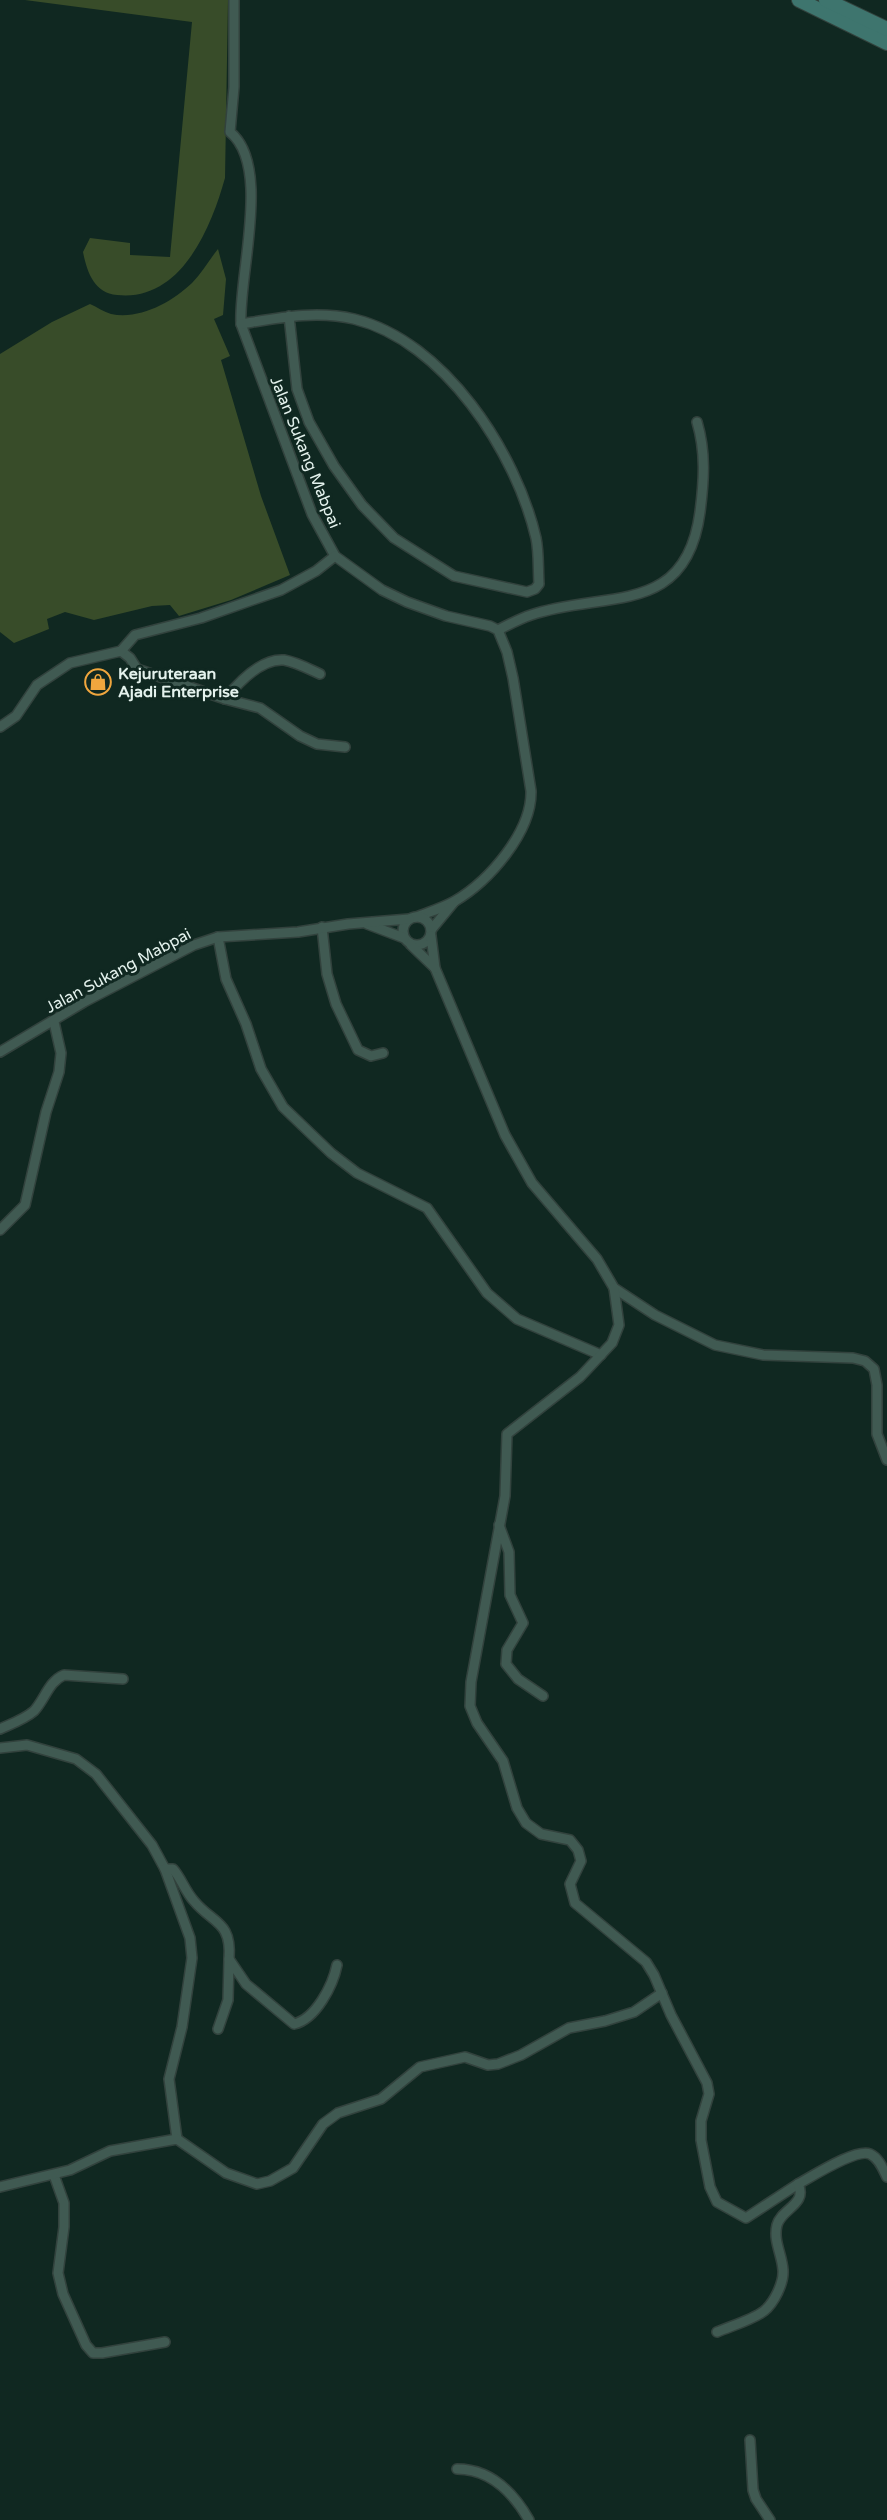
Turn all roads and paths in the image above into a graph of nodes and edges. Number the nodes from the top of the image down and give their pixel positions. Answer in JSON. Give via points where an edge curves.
{"nodes":[{"id":1,"x":234,"y":0,"type":"edge"},
{"id":2,"x":799,"y":0,"type":"edge"},
{"id":3,"x":826,"y":0,"type":"edge"},
{"id":4,"x":887,"y":29,"type":"edge"},
{"id":5,"x":887,"y":43,"type":"edge"},
{"id":6,"x":290,"y":316,"type":"junction"},
{"id":7,"x":241,"y":324,"type":"junction"},
{"id":8,"x":697,"y":422,"type":"dead end"},
{"id":9,"x":334,"y":556,"type":"junction"},
{"id":10,"x":498,"y":630,"type":"junction"},
{"id":11,"x":122,"y":651,"type":"junction"},
{"id":12,"x":320,"y":674,"type":"dead end"},
{"id":13,"x":225,"y":699,"type":"junction"},
{"id":14,"x":0,"y":727,"type":"edge"},
{"id":15,"x":345,"y":747,"type":"dead end"},
{"id":16,"x":454,"y":902,"type":"junction"},
{"id":17,"x":413,"y":918,"type":"junction"},
{"id":18,"x":364,"y":923,"type":"junction"},
{"id":19,"x":322,"y":927,"type":"junction"},
{"id":20,"x":431,"y":933,"type":"junction"},
{"id":21,"x":218,"y":937,"type":"junction"},
{"id":22,"x":407,"y":941,"type":"junction"},
{"id":23,"x":435,"y":968,"type":"junction"},
{"id":24,"x":54,"y":1022,"type":"junction"},
{"id":25,"x":0,"y":1052,"type":"edge"},
{"id":26,"x":382,"y":1053,"type":"dead end"},
{"id":27,"x":0,"y":1230,"type":"edge"},
{"id":28,"x":614,"y":1288,"type":"junction"},
{"id":29,"x":601,"y":1356,"type":"junction"},
{"id":30,"x":887,"y":1460,"type":"edge"},
{"id":31,"x":499,"y":1525,"type":"junction"},
{"id":32,"x":123,"y":1679,"type":"dead end"},
{"id":33,"x":543,"y":1696,"type":"dead end"},
{"id":34,"x":0,"y":1729,"type":"edge"},
{"id":35,"x":0,"y":1748,"type":"edge"},
{"id":36,"x":165,"y":1869,"type":"junction"},
{"id":37,"x":229,"y":1959,"type":"junction"},
{"id":38,"x":338,"y":1965,"type":"dead end"},
{"id":39,"x":662,"y":1993,"type":"junction"},
{"id":40,"x":218,"y":2029,"type":"dead end"},
{"id":41,"x":177,"y":2139,"type":"junction"},
{"id":42,"x":54,"y":2175,"type":"junction"},
{"id":43,"x":887,"y":2176,"type":"edge"},
{"id":44,"x":798,"y":2184,"type":"junction"},
{"id":45,"x":0,"y":2187,"type":"edge"},
{"id":46,"x":717,"y":2332,"type":"dead end"},
{"id":47,"x":165,"y":2343,"type":"dead end"},
{"id":48,"x":750,"y":2440,"type":"dead end"},
{"id":49,"x":457,"y":2469,"type":"dead end"},
{"id":50,"x":529,"y":2520,"type":"edge"},
{"id":51,"x":770,"y":2520,"type":"edge"}],
"edges":[{"from":1,"to":7,"type":"street","name":"Jalan Sukang Mabpai","via":[[235,78],[230,132],[242,144],[251,182]]},
{"from":2,"to":5,"type":"street"},
{"from":3,"to":4,"type":"street"},
{"from":6,"to":6,"type":"street","via":[[354,319],[394,334],[442,372],[464,396],[507,459],[522,492],[537,541],[539,584],[535,589],[527,592],[454,576],[408,548],[380,525],[334,466],[309,422],[297,389]]},
{"from":6,"to":7,"type":"street"},
{"from":7,"to":9,"type":"street","name":"Jalan Sukang Mabpai","via":[[312,514]]},
{"from":8,"to":10,"type":"street","via":[[704,446],[703,493],[693,548],[684,563],[668,578],[636,596],[531,615]]},
{"from":9,"to":10,"type":"street","name":"Jalan Sukang Mabpai","via":[[382,590],[407,602]]},
{"from":9,"to":11,"type":"street","via":[[281,590],[201,618],[135,635]]},
{"from":10,"to":16,"type":"street","name":"Jalan Sukang Mabpai","via":[[513,678],[531,803],[514,842],[497,865]]},
{"from":11,"to":13,"type":"street","via":[[137,669]]},
{"from":11,"to":14,"type":"street","via":[[81,658],[54,672],[37,685],[16,716]]},
{"from":12,"to":13,"type":"street","via":[[283,660],[269,662],[250,674]]},
{"from":13,"to":15,"type":"street","via":[[260,708],[317,744]]},
{"from":16,"to":17,"type":"street","name":"Jalan Sukang Mabpai"},
{"from":16,"to":20,"type":"street","name":"Jalan Sukang Mabpai"},
{"from":17,"to":18,"type":"street","name":"Jalan Sukang Mabpai"},
{"from":17,"to":20,"type":"street","via":[[427,920]]},
{"from":17,"to":22,"type":"street","via":[[403,927]]},
{"from":18,"to":19,"type":"street","name":"Jalan Sukang Mabpai"},
{"from":18,"to":22,"type":"street","name":"Jalan Sukang Mabpai"},
{"from":19,"to":21,"type":"street","name":"Jalan Sukang Mabpai"},
{"from":19,"to":26,"type":"street","via":[[327,974],[336,1004],[358,1050],[371,1056]]},
{"from":20,"to":22,"type":"street","via":[[421,945]]},
{"from":20,"to":23,"type":"street"},
{"from":21,"to":24,"type":"street","name":"Jalan Sukang Mabpai","via":[[180,952]]},
{"from":21,"to":29,"type":"street","via":[[226,979],[261,1069],[283,1107],[357,1173],[427,1208],[487,1293],[517,1319]]},
{"from":22,"to":23,"type":"street"},
{"from":23,"to":28,"type":"street","via":[[505,1135],[532,1183],[597,1259]]},
{"from":24,"to":25,"type":"street","name":"Jalan Sukang Mabpai"},
{"from":24,"to":27,"type":"street","via":[[62,1053],[25,1205]]},
{"from":28,"to":29,"type":"street","via":[[618,1332]]},
{"from":28,"to":30,"type":"street","via":[[655,1315],[715,1345],[763,1355],[865,1361],[874,1369],[877,1434]]},
{"from":29,"to":31,"type":"street","via":[[507,1434],[505,1496]]},
{"from":31,"to":33,"type":"street","via":[[509,1552],[510,1595],[523,1623],[507,1650],[506,1664],[518,1679]]},
{"from":31,"to":39,"type":"street","via":[[470,1706],[502,1761],[526,1823],[541,1834],[570,1840],[578,1850],[581,1861],[570,1884],[575,1903],[646,1962]]},
{"from":32,"to":34,"type":"street","via":[[59,1677],[32,1713]]},
{"from":35,"to":36,"type":"street","via":[[27,1745],[76,1759],[96,1774],[152,1845]]},
{"from":36,"to":37,"type":"street","via":[[173,1869],[193,1900],[225,1929]]},
{"from":36,"to":41,"type":"street","via":[[190,1938],[192,1958],[170,2079]]},
{"from":37,"to":38,"type":"street","via":[[246,1984],[294,2024],[301,2023],[316,2008]]},
{"from":37,"to":40,"type":"street","via":[[228,2000]]},
{"from":39,"to":41,"type":"street","via":[[634,2012],[569,2028],[498,2064],[488,2065],[465,2057],[420,2067],[381,2099],[338,2113],[323,2124],[292,2168],[270,2181],[257,2184],[226,2173]]},
{"from":39,"to":44,"type":"street","via":[[707,2083],[709,2094],[701,2121],[701,2140],[710,2187],[717,2202],[746,2218]]},
{"from":41,"to":42,"type":"street","via":[[110,2151]]},
{"from":42,"to":45,"type":"street"},
{"from":42,"to":47,"type":"street","via":[[64,2203],[58,2273],[86,2345],[93,2353],[102,2353]]},
{"from":43,"to":44,"type":"street","via":[[878,2160],[870,2154],[858,2153]]},
{"from":44,"to":46,"type":"street","via":[[798,2200],[780,2217],[777,2226],[776,2244],[783,2271],[778,2292],[764,2311]]},
{"from":48,"to":51,"type":"street","via":[[753,2490]]},
{"from":49,"to":50,"type":"street","via":[[495,2479],[517,2499]]}]}
